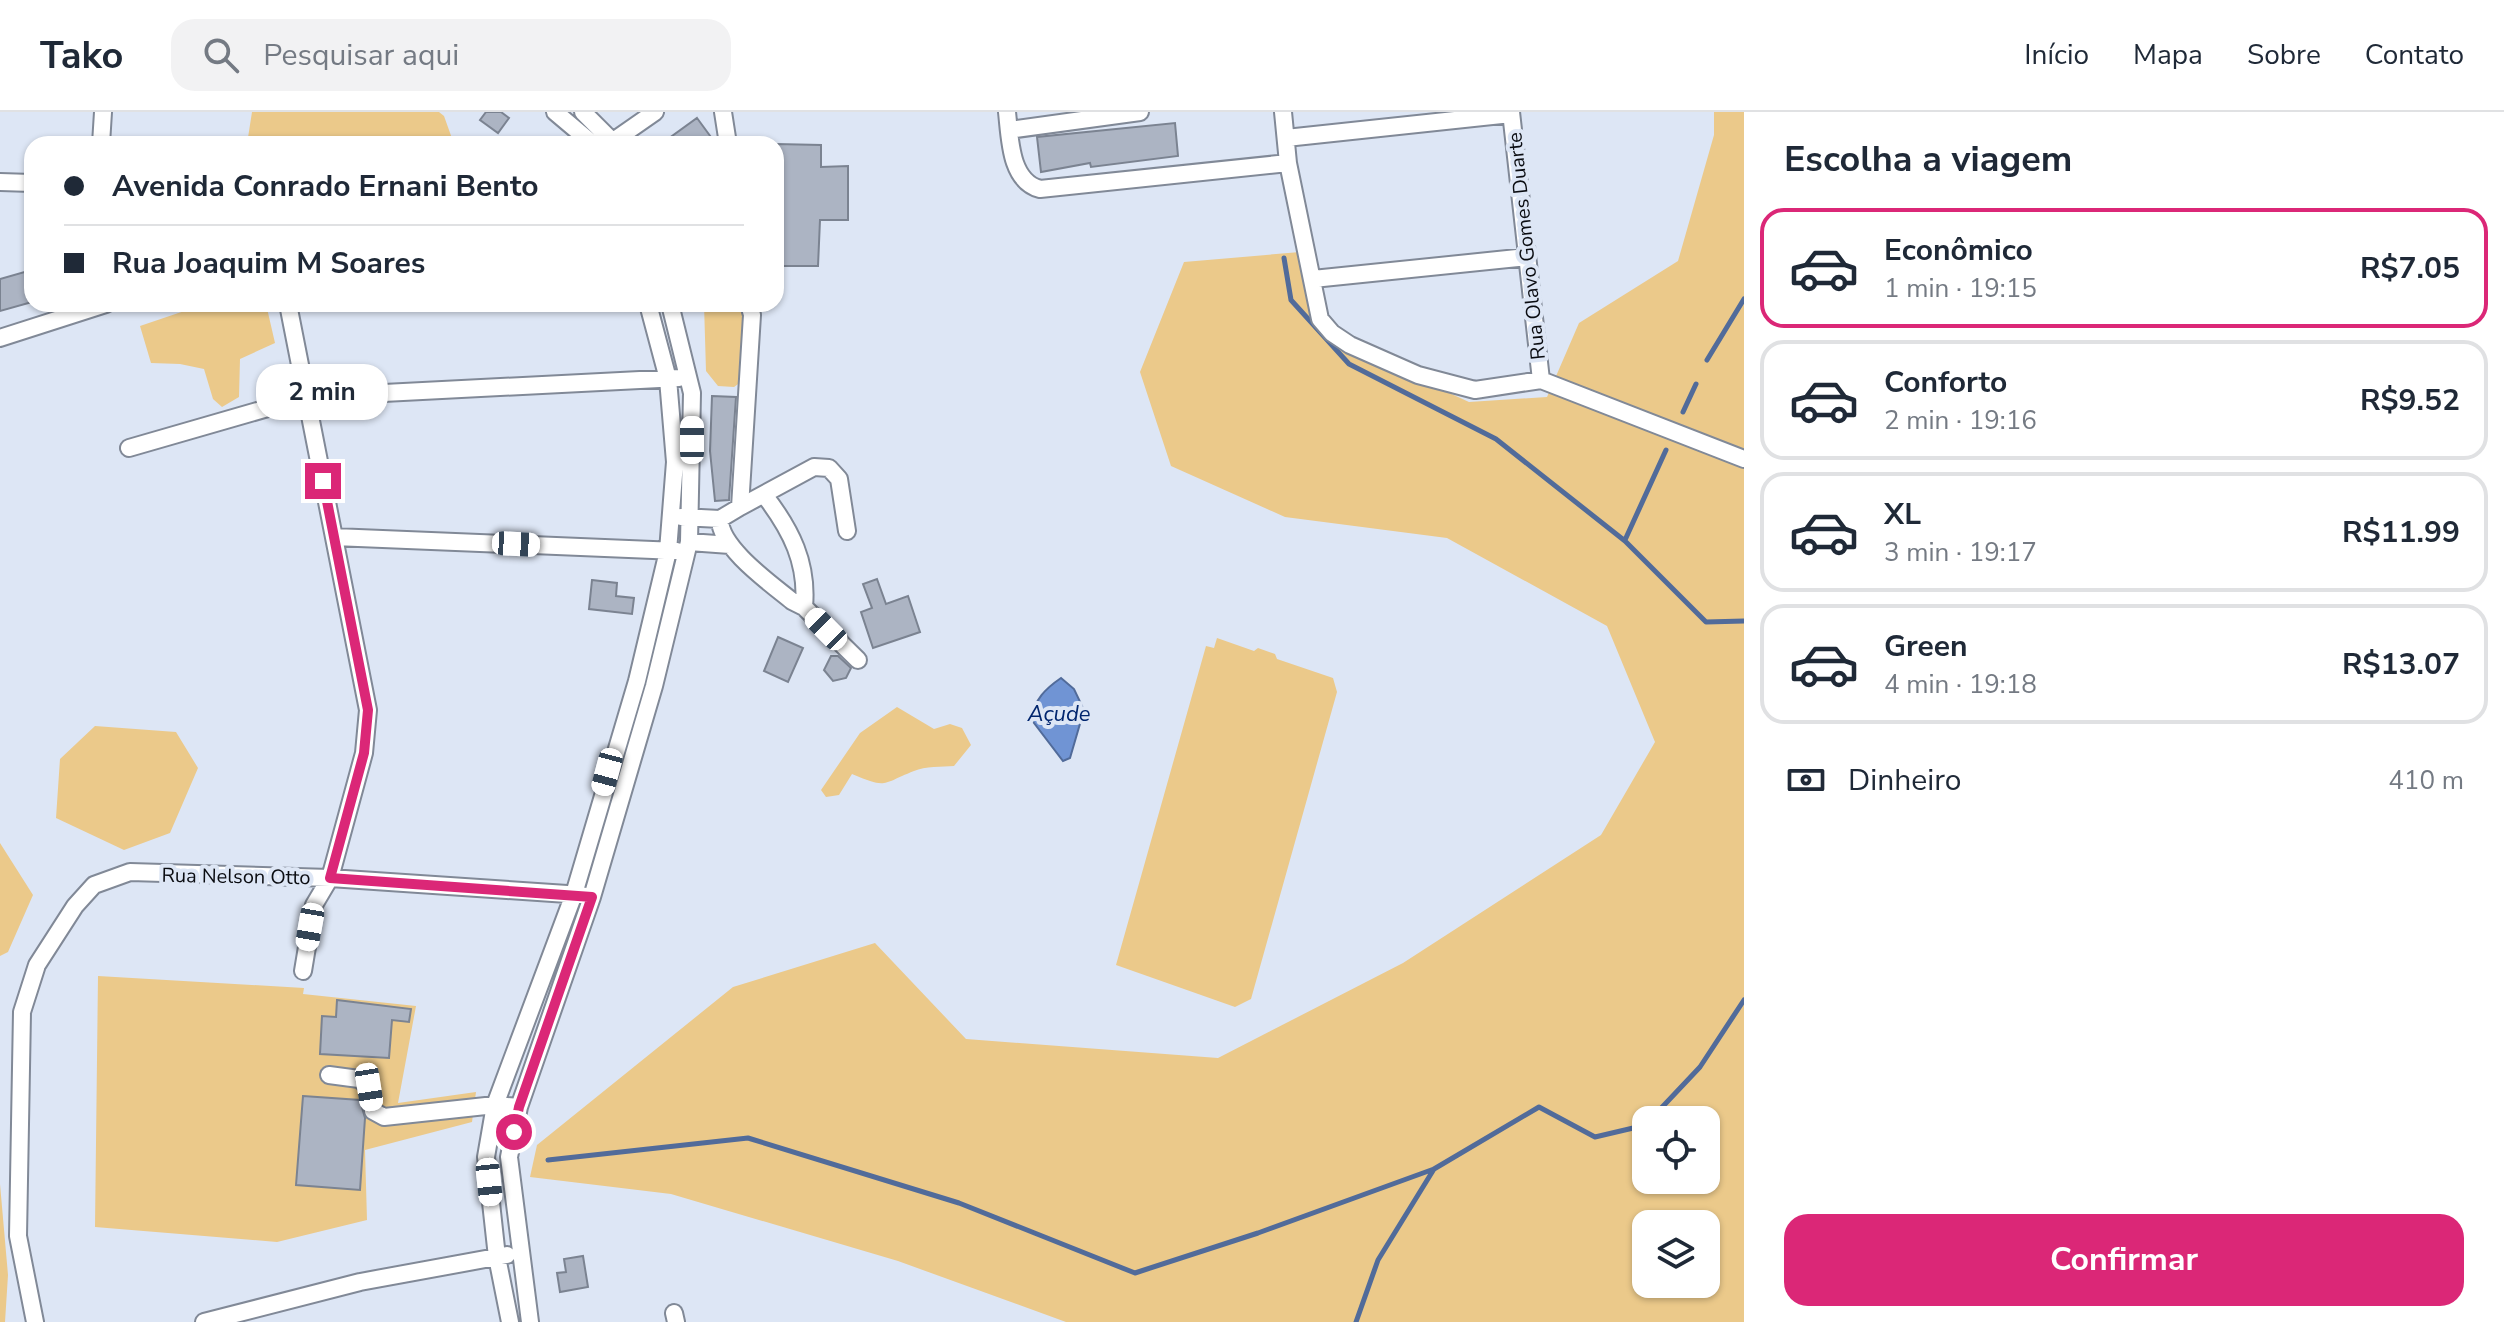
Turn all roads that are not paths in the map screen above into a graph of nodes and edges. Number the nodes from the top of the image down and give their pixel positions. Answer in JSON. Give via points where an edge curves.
{"nodes":[{"id":1,"x":103,"y":112,"type":"edge"},
{"id":2,"x":555,"y":112,"type":"edge"},
{"id":3,"x":583,"y":112,"type":"edge"},
{"id":4,"x":655,"y":112,"type":"edge"},
{"id":5,"x":723,"y":112,"type":"edge"},
{"id":6,"x":1007,"y":112,"type":"edge"},
{"id":7,"x":1140,"y":112,"type":"edge"},
{"id":8,"x":1283,"y":112,"type":"edge"},
{"id":9,"x":1511,"y":113,"type":"edge"},
{"id":10,"x":1009,"y":130,"type":"junction"},
{"id":11,"x":102,"y":136,"type":"edge"},
{"id":12,"x":584,"y":136,"type":"edge"},
{"id":13,"x":606,"y":136,"type":"edge"},
{"id":14,"x":622,"y":136,"type":"edge"},
{"id":15,"x":727,"y":136,"type":"edge"},
{"id":16,"x":1286,"y":138,"type":"junction"},
{"id":17,"x":1288,"y":163,"type":"junction"},
{"id":18,"x":0,"y":182,"type":"edge"},
{"id":19,"x":24,"y":183,"type":"edge"},
{"id":20,"x":1527,"y":257,"type":"junction"},
{"id":21,"x":1313,"y":279,"type":"junction"},
{"id":22,"x":78,"y":312,"type":"edge"},
{"id":23,"x":290,"y":312,"type":"edge"},
{"id":24,"x":650,"y":312,"type":"edge"},
{"id":25,"x":672,"y":312,"type":"edge"},
{"id":26,"x":751,"y":312,"type":"edge"},
{"id":27,"x":0,"y":338,"type":"edge"},
{"id":28,"x":689,"y":378,"type":"junction"},
{"id":29,"x":668,"y":379,"type":"junction"},
{"id":30,"x":1541,"y":380,"type":"junction"},
{"id":31,"x":306,"y":397,"type":"junction"},
{"id":32,"x":129,"y":448,"type":"dead end"},
{"id":33,"x":1744,"y":459,"type":"edge"},
{"id":34,"x":765,"y":496,"type":"junction"},
{"id":35,"x":740,"y":507,"type":"junction"},
{"id":36,"x":671,"y":517,"type":"junction"},
{"id":37,"x":689,"y":518,"type":"junction"},
{"id":38,"x":720,"y":519,"type":"junction"},
{"id":39,"x":847,"y":531,"type":"dead end"},
{"id":40,"x":334,"y":537,"type":"junction"},
{"id":41,"x":730,"y":545,"type":"junction"},
{"id":42,"x":688,"y":547,"type":"junction"},
{"id":43,"x":668,"y":551,"type":"junction"},
{"id":44,"x":804,"y":607,"type":"junction"},
{"id":45,"x":858,"y":660,"type":"dead end"},
{"id":46,"x":637,"y":681,"type":"junction"},
{"id":47,"x":654,"y":686,"type":"junction"},
{"id":48,"x":330,"y":878,"type":"junction"},
{"id":49,"x":574,"y":894,"type":"junction"},
{"id":50,"x":592,"y":897,"type":"junction"},
{"id":51,"x":303,"y":971,"type":"dead end"},
{"id":52,"x":329,"y":1075,"type":"dead end"},
{"id":53,"x":495,"y":1105,"type":"junction"},
{"id":54,"x":519,"y":1107,"type":"junction"},
{"id":55,"x":519,"y":1253,"type":"junction"},
{"id":56,"x":497,"y":1257,"type":"junction"},
{"id":57,"x":215,"y":1321,"type":"edge"},
{"id":58,"x":35,"y":1322,"type":"edge"},
{"id":59,"x":510,"y":1322,"type":"edge"},
{"id":60,"x":530,"y":1322,"type":"edge"}],
"edges":[{"from":1,"to":11,"type":"street"},
{"from":2,"to":12,"type":"street"},
{"from":3,"to":13,"type":"street"},
{"from":4,"to":14,"type":"street"},
{"from":5,"to":15,"type":"street"},
{"from":6,"to":10,"type":"street"},
{"from":7,"to":10,"type":"street"},
{"from":8,"to":16,"type":"street"},
{"from":9,"to":16,"type":"street"},
{"from":9,"to":20,"type":"street","name":"Rua Olavo Gomes Duarte"},
{"from":10,"to":17,"type":"street","via":[[1018,173],[1027,185],[1040,189]]},
{"from":16,"to":17,"type":"street"},
{"from":17,"to":21,"type":"street"},
{"from":18,"to":19,"type":"street"},
{"from":20,"to":21,"type":"street"},
{"from":20,"to":30,"type":"street","name":"Rua Olavo Gomes Duarte"},
{"from":21,"to":30,"type":"street","via":[[1320,319],[1350,345],[1457,388]]},
{"from":22,"to":27,"type":"street"},
{"from":23,"to":31,"type":"street"},
{"from":24,"to":29,"type":"street"},
{"from":25,"to":28,"type":"street"},
{"from":26,"to":35,"type":"street"},
{"from":28,"to":29,"type":"street"},
{"from":28,"to":37,"type":"street"},
{"from":29,"to":31,"type":"street"},
{"from":29,"to":36,"type":"street","via":[[675,462]]},
{"from":30,"to":33,"type":"street"},
{"from":31,"to":32,"type":"street"},
{"from":31,"to":40,"type":"street"},
{"from":34,"to":35,"type":"street"},
{"from":34,"to":39,"type":"street","via":[[814,467],[829,468],[839,479]]},
{"from":34,"to":44,"type":"street","via":[[796,543],[806,581]]},
{"from":35,"to":38,"type":"street"},
{"from":36,"to":37,"type":"street"},
{"from":36,"to":43,"type":"street"},
{"from":37,"to":38,"type":"street"},
{"from":37,"to":42,"type":"street"},
{"from":38,"to":41,"type":"street","via":[[720,531]]},
{"from":40,"to":43,"type":"street"},
{"from":40,"to":48,"type":"street","via":[[368,710],[364,753]]},
{"from":41,"to":42,"type":"street"},
{"from":41,"to":44,"type":"street"},
{"from":42,"to":43,"type":"street"},
{"from":42,"to":47,"type":"street"},
{"from":43,"to":46,"type":"street"},
{"from":44,"to":45,"type":"street"},
{"from":46,"to":47,"type":"street"},
{"from":46,"to":49,"type":"street"},
{"from":47,"to":50,"type":"street"},
{"from":48,"to":49,"type":"street","name":"Rua Nelson Otto"},
{"from":48,"to":51,"type":"street","via":[[314,905]]},
{"from":48,"to":58,"type":"street","name":"Rua Nelson Otto","via":[[130,872],[94,885],[75,906],[37,965],[22,1012],[18,1236]]},
{"from":49,"to":50,"type":"street","name":"Rua Nelson Otto"},
{"from":49,"to":53,"type":"street"},
{"from":50,"to":54,"type":"street"},
{"from":52,"to":53,"type":"street","via":[[359,1079],[369,1087],[373,1111],[384,1117]]},
{"from":53,"to":54,"type":"street"},
{"from":53,"to":56,"type":"street","via":[[486,1157]]},
{"from":54,"to":55,"type":"street","via":[[509,1157]]},
{"from":55,"to":56,"type":"street"},
{"from":55,"to":60,"type":"street"},
{"from":56,"to":57,"type":"street","via":[[360,1282]]},
{"from":56,"to":59,"type":"street"}]}
